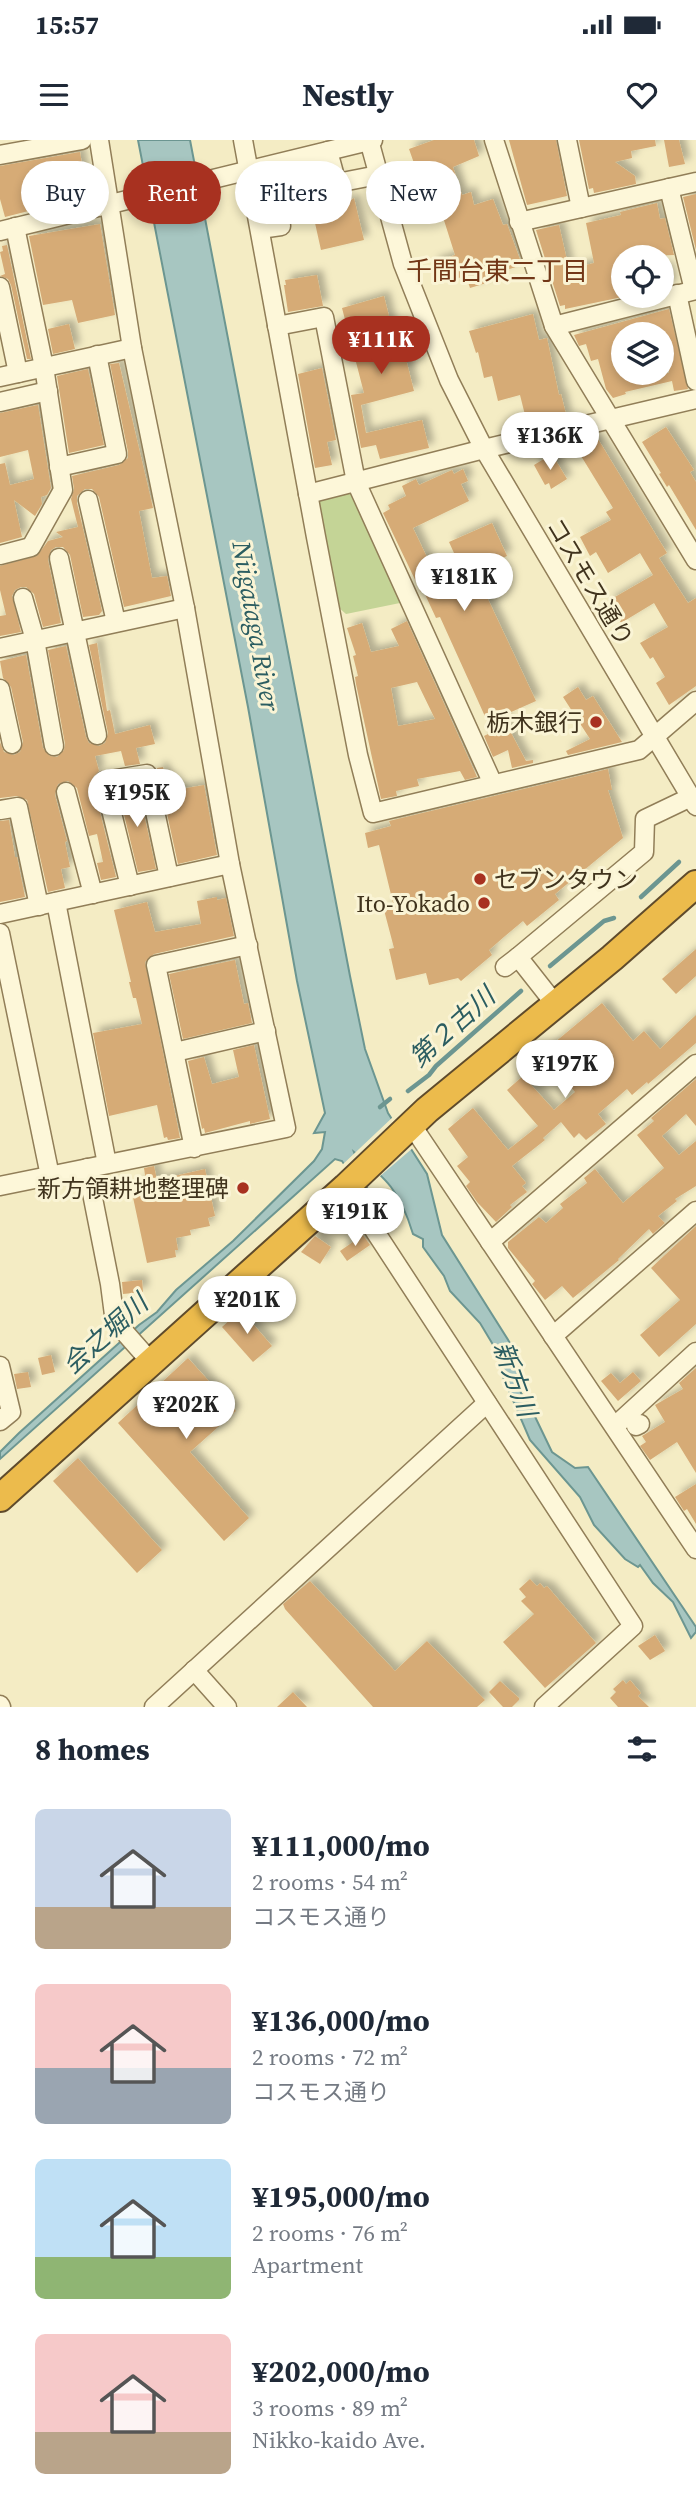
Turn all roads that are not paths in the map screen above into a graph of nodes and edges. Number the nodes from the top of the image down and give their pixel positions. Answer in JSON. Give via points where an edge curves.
{"nodes":[{"id":1,"x":82,"y":140,"type":"edge"},
{"id":2,"x":99,"y":140,"type":"edge"},
{"id":3,"x":243,"y":140,"type":"edge"},
{"id":4,"x":371,"y":140,"type":"edge"},
{"id":5,"x":494,"y":140,"type":"edge"},
{"id":6,"x":567,"y":140,"type":"edge"},
{"id":7,"x":52,"y":142,"type":"edge"},
{"id":8,"x":328,"y":151,"type":"junction"},
{"id":9,"x":0,"y":155,"type":"edge"},
{"id":10,"x":247,"y":161,"type":"edge"},
{"id":11,"x":290,"y":161,"type":"edge"},
{"id":12,"x":331,"y":161,"type":"edge"},
{"id":13,"x":375,"y":161,"type":"edge"},
{"id":14,"x":235,"y":175,"type":"edge"},
{"id":15,"x":696,"y":182,"type":"edge"},
{"id":16,"x":669,"y":188,"type":"junction"},
{"id":17,"x":117,"y":204,"type":"junction"},
{"id":18,"x":581,"y":208,"type":"junction"},
{"id":19,"x":519,"y":222,"type":"junction"},
{"id":20,"x":259,"y":224,"type":"edge"},
{"id":21,"x":281,"y":224,"type":"edge"},
{"id":22,"x":392,"y":224,"type":"edge"},
{"id":23,"x":8,"y":229,"type":"edge"},
{"id":24,"x":260,"y":229,"type":"junction"},
{"id":25,"x":0,"y":286,"type":"edge"},
{"id":26,"x":689,"y":291,"type":"edge"},
{"id":27,"x":277,"y":326,"type":"junction"},
{"id":28,"x":554,"y":326,"type":"junction"},
{"id":29,"x":132,"y":348,"type":"junction"},
{"id":30,"x":97,"y":355,"type":"junction"},
{"id":31,"x":44,"y":367,"type":"junction"},
{"id":32,"x":18,"y":373,"type":"junction"},
{"id":33,"x":0,"y":376,"type":"edge"},
{"id":34,"x":696,"y":382,"type":"edge"},
{"id":35,"x":48,"y":391,"type":"junction"},
{"id":36,"x":696,"y":399,"type":"edge"},
{"id":37,"x":0,"y":402,"type":"edge"},
{"id":38,"x":611,"y":419,"type":"junction"},
{"id":39,"x":484,"y":449,"type":"junction"},
{"id":40,"x":59,"y":467,"type":"junction"},
{"id":41,"x":356,"y":482,"type":"junction"},
{"id":42,"x":308,"y":494,"type":"junction"},
{"id":43,"x":88,"y":500,"type":"dead end"},
{"id":44,"x":0,"y":555,"type":"edge"},
{"id":45,"x":59,"y":558,"type":"dead end"},
{"id":46,"x":696,"y":560,"type":"edge"},
{"id":47,"x":23,"y":598,"type":"dead end"},
{"id":48,"x":185,"y":608,"type":"junction"},
{"id":49,"x":116,"y":622,"type":"junction"},
{"id":50,"x":75,"y":632,"type":"junction"},
{"id":51,"x":35,"y":640,"type":"junction"},
{"id":52,"x":0,"y":648,"type":"edge"},
{"id":53,"x":0,"y":689,"type":"edge"},
{"id":54,"x":696,"y":701,"type":"edge"},
{"id":55,"x":97,"y":735,"type":"dead end"},
{"id":56,"x":654,"y":738,"type":"junction"},
{"id":57,"x":12,"y":744,"type":"dead end"},
{"id":58,"x":54,"y":746,"type":"dead end"},
{"id":59,"x":493,"y":783,"type":"junction"},
{"id":60,"x":66,"y":793,"type":"dead end"},
{"id":61,"x":693,"y":802,"type":"edge"},
{"id":62,"x":0,"y":810,"type":"edge"},
{"id":63,"x":230,"y":864,"type":"junction"},
{"id":64,"x":169,"y":877,"type":"junction"},
{"id":65,"x":696,"y":884,"type":"edge"},
{"id":66,"x":130,"y":886,"type":"junction"},
{"id":67,"x":93,"y":894,"type":"junction"},
{"id":68,"x":48,"y":904,"type":"junction"},
{"id":69,"x":0,"y":915,"type":"edge"},
{"id":70,"x":0,"y":933,"type":"edge"},
{"id":71,"x":248,"y":945,"type":"junction"},
{"id":72,"x":555,"y":1004,"type":"junction"},
{"id":73,"x":266,"y":1031,"type":"junction"},
{"id":74,"x":175,"y":1052,"type":"junction"},
{"id":75,"x":696,"y":1064,"type":"edge"},
{"id":76,"x":409,"y":1127,"type":"junction"},
{"id":77,"x":194,"y":1147,"type":"junction"},
{"id":78,"x":107,"y":1164,"type":"junction"},
{"id":79,"x":87,"y":1168,"type":"junction"},
{"id":80,"x":50,"y":1176,"type":"junction"},
{"id":81,"x":348,"y":1185,"type":"junction"},
{"id":82,"x":0,"y":1186,"type":"edge"},
{"id":83,"x":696,"y":1211,"type":"edge"},
{"id":84,"x":490,"y":1242,"type":"junction"},
{"id":85,"x":553,"y":1336,"type":"junction"},
{"id":86,"x":142,"y":1352,"type":"junction"},
{"id":87,"x":696,"y":1352,"type":"edge"},
{"id":88,"x":0,"y":1366,"type":"edge"},
{"id":89,"x":487,"y":1403,"type":"junction"},
{"id":90,"x":5,"y":1416,"type":"edge"},
{"id":91,"x":630,"y":1428,"type":"junction"},
{"id":92,"x":0,"y":1498,"type":"edge"},
{"id":93,"x":696,"y":1549,"type":"edge"},
{"id":94,"x":194,"y":1670,"type":"junction"},
{"id":95,"x":154,"y":1707,"type":"edge"},
{"id":96,"x":227,"y":1707,"type":"edge"},
{"id":97,"x":544,"y":1707,"type":"edge"}],
"edges":[{"from":1,"to":7,"type":"street"},
{"from":2,"to":17,"type":"street"},
{"from":3,"to":10,"type":"street"},
{"from":4,"to":8,"type":"street"},
{"from":4,"to":13,"type":"street","name":"コスモス通り"},
{"from":5,"to":19,"type":"street"},
{"from":6,"to":18,"type":"street"},
{"from":7,"to":9,"type":"street"},
{"from":8,"to":11,"type":"street"},
{"from":8,"to":12,"type":"street"},
{"from":14,"to":17,"type":"street"},
{"from":15,"to":16,"type":"street"},
{"from":16,"to":18,"type":"street"},
{"from":16,"to":26,"type":"street"},
{"from":17,"to":23,"type":"street"},
{"from":17,"to":29,"type":"street"},
{"from":18,"to":19,"type":"street"},
{"from":19,"to":28,"type":"street"},
{"from":20,"to":24,"type":"street"},
{"from":21,"to":24,"type":"street"},
{"from":22,"to":39,"type":"street","name":"コスモス通り","via":[[424,321]]},
{"from":23,"to":31,"type":"street"},
{"from":24,"to":27,"type":"street"},
{"from":25,"to":32,"type":"street"},
{"from":26,"to":28,"type":"street"},
{"from":26,"to":34,"type":"street"},
{"from":27,"to":41,"type":"street","via":[[324,317]]},
{"from":27,"to":42,"type":"street"},
{"from":28,"to":38,"type":"street"},
{"from":29,"to":30,"type":"street"},
{"from":29,"to":48,"type":"street"},
{"from":30,"to":31,"type":"street"},
{"from":30,"to":40,"type":"street","via":[[117,454]]},
{"from":31,"to":32,"type":"street"},
{"from":31,"to":35,"type":"street"},
{"from":32,"to":33,"type":"street"},
{"from":35,"to":37,"type":"street"},
{"from":35,"to":40,"type":"street"},
{"from":36,"to":38,"type":"street"},
{"from":38,"to":39,"type":"street"},
{"from":38,"to":46,"type":"street"},
{"from":39,"to":41,"type":"street"},
{"from":39,"to":56,"type":"street","name":"コスモス通り"},
{"from":40,"to":44,"type":"street","via":[[63,489],[31,547]]},
{"from":41,"to":42,"type":"street"},
{"from":41,"to":59,"type":"street"},
{"from":42,"to":59,"type":"street","via":[[373,813]]},
{"from":43,"to":49,"type":"street"},
{"from":45,"to":50,"type":"street"},
{"from":47,"to":51,"type":"street"},
{"from":48,"to":49,"type":"street"},
{"from":48,"to":63,"type":"street"},
{"from":49,"to":50,"type":"street"},
{"from":50,"to":51,"type":"street"},
{"from":50,"to":55,"type":"street"},
{"from":51,"to":52,"type":"street"},
{"from":51,"to":58,"type":"street"},
{"from":53,"to":57,"type":"street"},
{"from":54,"to":56,"type":"street"},
{"from":56,"to":59,"type":"street","via":[[639,750]]},
{"from":56,"to":61,"type":"street","name":"コスモス通り"},
{"from":60,"to":67,"type":"street"},
{"from":61,"to":72,"type":"street","via":[[645,819],[644,852],[512,962]]},
{"from":62,"to":68,"type":"street","via":[[18,807]]},
{"from":63,"to":64,"type":"street"},
{"from":63,"to":71,"type":"street"},
{"from":64,"to":66,"type":"street"},
{"from":64,"to":66,"type":"street","via":[[147,774],[104,781]]},
{"from":65,"to":72,"type":"highway"},
{"from":66,"to":67,"type":"street"},
{"from":67,"to":68,"type":"street"},
{"from":68,"to":69,"type":"street"},
{"from":68,"to":78,"type":"street"},
{"from":70,"to":80,"type":"street"},
{"from":71,"to":73,"type":"street"},
{"from":71,"to":74,"type":"street","via":[[156,965]]},
{"from":72,"to":76,"type":"highway"},
{"from":73,"to":74,"type":"street"},
{"from":73,"to":77,"type":"street","via":[[286,1128]]},
{"from":74,"to":77,"type":"street"},
{"from":75,"to":84,"type":"street"},
{"from":76,"to":81,"type":"highway"},
{"from":76,"to":84,"type":"street"},
{"from":77,"to":78,"type":"street"},
{"from":78,"to":79,"type":"street"},
{"from":79,"to":80,"type":"street"},
{"from":79,"to":86,"type":"street","via":[[114,1315]]},
{"from":80,"to":82,"type":"street"},
{"from":81,"to":86,"type":"highway"},
{"from":81,"to":89,"type":"street"},
{"from":83,"to":85,"type":"street"},
{"from":84,"to":85,"type":"street"},
{"from":85,"to":91,"type":"street"},
{"from":86,"to":92,"type":"highway"},
{"from":87,"to":91,"type":"street"},
{"from":88,"to":90,"type":"street"},
{"from":89,"to":94,"type":"street"},
{"from":89,"to":97,"type":"street","via":[[633,1626]]},
{"from":91,"to":93,"type":"street"},
{"from":94,"to":95,"type":"street"},
{"from":94,"to":96,"type":"street"}]}
